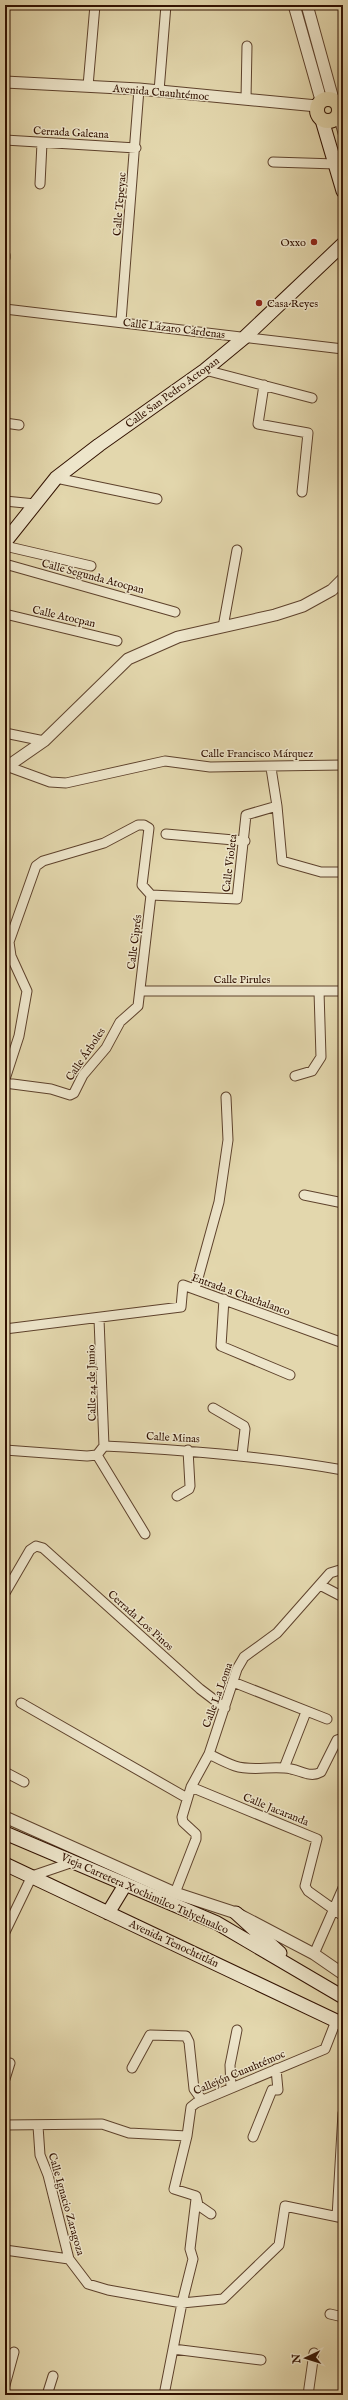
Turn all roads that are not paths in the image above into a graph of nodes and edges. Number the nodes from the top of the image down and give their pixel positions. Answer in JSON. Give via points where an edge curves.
{"nodes":[{"id":1,"x":94,"y":5,"type":"edge"},
{"id":2,"x":166,"y":5,"type":"edge"},
{"id":3,"x":294,"y":5,"type":"edge"},
{"id":4,"x":307,"y":5,"type":"edge"},
{"id":5,"x":247,"y":46,"type":"dead end"},
{"id":6,"x":5,"y":82,"type":"edge"},
{"id":7,"x":88,"y":86,"type":"junction"},
{"id":8,"x":139,"y":89,"type":"junction"},
{"id":9,"x":158,"y":91,"type":"junction"},
{"id":10,"x":246,"y":99,"type":"junction"},
{"id":11,"x":323,"y":102,"type":"junction"},
{"id":12,"x":340,"y":113,"type":"edge"},
{"id":13,"x":322,"y":120,"type":"junction"},
{"id":14,"x":343,"y":133,"type":"edge"},
{"id":15,"x":5,"y":140,"type":"edge"},
{"id":16,"x":42,"y":142,"type":"junction"},
{"id":17,"x":136,"y":148,"type":"junction"},
{"id":18,"x":273,"y":162,"type":"dead end"},
{"id":19,"x":336,"y":164,"type":"junction"},
{"id":20,"x":40,"y":184,"type":"dead end"},
{"id":21,"x":343,"y":191,"type":"edge"},
{"id":22,"x":343,"y":244,"type":"edge"},
{"id":23,"x":5,"y":309,"type":"edge"},
{"id":24,"x":121,"y":321,"type":"junction"},
{"id":25,"x":245,"y":337,"type":"junction"},
{"id":26,"x":343,"y":349,"type":"edge"},
{"id":27,"x":205,"y":370,"type":"junction"},
{"id":28,"x":264,"y":385,"type":"junction"},
{"id":29,"x":312,"y":398,"type":"dead end"},
{"id":30,"x":5,"y":423,"type":"edge"},
{"id":31,"x":19,"y":425,"type":"dead end"},
{"id":32,"x":56,"y":478,"type":"junction"},
{"id":33,"x":302,"y":492,"type":"dead end"},
{"id":34,"x":157,"y":499,"type":"dead end"},
{"id":35,"x":5,"y":501,"type":"edge"},
{"id":36,"x":35,"y":504,"type":"junction"},
{"id":37,"x":5,"y":542,"type":"edge"},
{"id":38,"x":5,"y":546,"type":"edge"},
{"id":39,"x":237,"y":550,"type":"dead end"},
{"id":40,"x":5,"y":564,"type":"edge"},
{"id":41,"x":91,"y":566,"type":"dead end"},
{"id":42,"x":343,"y":579,"type":"edge"},
{"id":43,"x":175,"y":612,"type":"dead end"},
{"id":44,"x":5,"y":614,"type":"edge"},
{"id":45,"x":223,"y":627,"type":"junction"},
{"id":46,"x":117,"y":641,"type":"dead end"},
{"id":47,"x":5,"y":733,"type":"edge"},
{"id":48,"x":44,"y":741,"type":"junction"},
{"id":49,"x":343,"y":765,"type":"edge"},
{"id":50,"x":7,"y":767,"type":"edge"},
{"id":51,"x":271,"y":768,"type":"junction"},
{"id":52,"x":277,"y":806,"type":"junction"},
{"id":53,"x":166,"y":834,"type":"dead end"},
{"id":54,"x":245,"y":841,"type":"junction"},
{"id":55,"x":343,"y":872,"type":"edge"},
{"id":56,"x":152,"y":895,"type":"junction"},
{"id":57,"x":140,"y":991,"type":"junction"},
{"id":58,"x":319,"y":991,"type":"junction"},
{"id":59,"x":343,"y":991,"type":"edge"},
{"id":60,"x":296,"y":1076,"type":"dead end"},
{"id":61,"x":5,"y":1078,"type":"edge"},
{"id":62,"x":5,"y":1083,"type":"edge"},
{"id":63,"x":226,"y":1097,"type":"dead end"},
{"id":64,"x":304,"y":1195,"type":"dead end"},
{"id":65,"x":343,"y":1203,"type":"edge"},
{"id":66,"x":195,"y":1289,"type":"junction"},
{"id":67,"x":224,"y":1299,"type":"junction"},
{"id":68,"x":99,"y":1319,"type":"junction"},
{"id":69,"x":5,"y":1329,"type":"edge"},
{"id":70,"x":343,"y":1343,"type":"edge"},
{"id":71,"x":290,"y":1375,"type":"dead end"},
{"id":72,"x":213,"y":1408,"type":"dead end"},
{"id":73,"x":104,"y":1446,"type":"junction"},
{"id":74,"x":5,"y":1450,"type":"edge"},
{"id":75,"x":188,"y":1450,"type":"junction"},
{"id":76,"x":97,"y":1455,"type":"junction"},
{"id":77,"x":242,"y":1455,"type":"junction"},
{"id":78,"x":343,"y":1470,"type":"edge"},
{"id":79,"x":177,"y":1496,"type":"dead end"},
{"id":80,"x":145,"y":1534,"type":"dead end"},
{"id":81,"x":343,"y":1569,"type":"edge"},
{"id":82,"x":320,"y":1584,"type":"junction"},
{"id":83,"x":5,"y":1592,"type":"edge"},
{"id":84,"x":343,"y":1597,"type":"edge"},
{"id":85,"x":233,"y":1682,"type":"junction"},
{"id":86,"x":21,"y":1703,"type":"dead end"},
{"id":87,"x":225,"y":1708,"type":"junction"},
{"id":88,"x":306,"y":1712,"type":"junction"},
{"id":89,"x":327,"y":1719,"type":"dead end"},
{"id":90,"x":343,"y":1738,"type":"edge"},
{"id":91,"x":209,"y":1754,"type":"junction"},
{"id":92,"x":284,"y":1768,"type":"junction"},
{"id":93,"x":5,"y":1772,"type":"edge"},
{"id":94,"x":24,"y":1782,"type":"dead end"},
{"id":95,"x":191,"y":1787,"type":"junction"},
{"id":96,"x":187,"y":1798,"type":"junction"},
{"id":97,"x":5,"y":1817,"type":"edge"},
{"id":98,"x":5,"y":1833,"type":"edge"},
{"id":99,"x":73,"y":1862,"type":"junction"},
{"id":100,"x":5,"y":1864,"type":"edge"},
{"id":101,"x":32,"y":1876,"type":"junction"},
{"id":102,"x":125,"y":1885,"type":"junction"},
{"id":103,"x":343,"y":1888,"type":"edge"},
{"id":104,"x":176,"y":1892,"type":"junction"},
{"id":105,"x":332,"y":1909,"type":"junction"},
{"id":106,"x":108,"y":1913,"type":"junction"},
{"id":107,"x":236,"y":1913,"type":"junction"},
{"id":108,"x":343,"y":1916,"type":"edge"},
{"id":109,"x":5,"y":1932,"type":"edge"},
{"id":110,"x":314,"y":1954,"type":"junction"},
{"id":111,"x":301,"y":1972,"type":"junction"},
{"id":112,"x":343,"y":1974,"type":"edge"},
{"id":113,"x":343,"y":1997,"type":"edge"},
{"id":114,"x":339,"y":2022,"type":"edge"},
{"id":115,"x":237,"y":2030,"type":"dead end"},
{"id":116,"x":10,"y":2063,"type":"dead end"},
{"id":117,"x":132,"y":2068,"type":"dead end"},
{"id":118,"x":276,"y":2069,"type":"junction"},
{"id":119,"x":5,"y":2079,"type":"edge"},
{"id":120,"x":231,"y":2088,"type":"junction"},
{"id":121,"x":202,"y":2100,"type":"junction"},
{"id":122,"x":343,"y":2113,"type":"edge"},
{"id":123,"x":5,"y":2125,"type":"edge"},
{"id":124,"x":38,"y":2126,"type":"junction"},
{"id":125,"x":187,"y":2136,"type":"junction"},
{"id":126,"x":253,"y":2137,"type":"dead end"},
{"id":127,"x":196,"y":2196,"type":"junction"},
{"id":128,"x":211,"y":2214,"type":"dead end"},
{"id":129,"x":340,"y":2217,"type":"edge"},
{"id":130,"x":5,"y":2250,"type":"edge"},
{"id":131,"x":69,"y":2259,"type":"junction"},
{"id":132,"x":182,"y":2303,"type":"junction"},
{"id":133,"x":330,"y":2314,"type":"dead end"},
{"id":134,"x":343,"y":2317,"type":"edge"},
{"id":135,"x":173,"y":2349,"type":"junction"},
{"id":136,"x":14,"y":2352,"type":"dead end"},
{"id":137,"x":314,"y":2353,"type":"dead end"},
{"id":138,"x":261,"y":2360,"type":"dead end"},
{"id":139,"x":52,"y":2376,"type":"dead end"},
{"id":140,"x":5,"y":2385,"type":"edge"},
{"id":141,"x":47,"y":2395,"type":"edge"},
{"id":142,"x":164,"y":2395,"type":"edge"},
{"id":143,"x":308,"y":2395,"type":"edge"}],
"edges":[{"from":1,"to":7,"type":"street"},
{"from":2,"to":9,"type":"street"},
{"from":3,"to":11,"type":"street"},
{"from":4,"to":11,"type":"street"},
{"from":5,"to":10,"type":"street"},
{"from":6,"to":7,"type":"street","name":"Avenida Cuauhtémoc"},
{"from":7,"to":8,"type":"street","name":"Avenida Cuauhtémoc"},
{"from":8,"to":9,"type":"street","name":"Avenida Cuauhtémoc"},
{"from":8,"to":17,"type":"street","name":"Calle Tepeyac"},
{"from":9,"to":10,"type":"street","name":"Avenida Cuauhtémoc"},
{"from":10,"to":11,"type":"street","name":"Avenida Cuauhtémoc"},
{"from":11,"to":12,"type":"main road","via":[[337,102]]},
{"from":11,"to":13,"type":"main road","via":[[318,116]]},
{"from":12,"to":13,"type":"main road","via":[[331,121]]},
{"from":12,"to":14,"type":"street"},
{"from":13,"to":19,"type":"main road"},
{"from":15,"to":16,"type":"street","name":"Cerrada Galeana"},
{"from":16,"to":17,"type":"street","name":"Cerrada Galeana"},
{"from":16,"to":20,"type":"street"},
{"from":17,"to":24,"type":"street","name":"Calle Tepeyac"},
{"from":18,"to":19,"type":"street"},
{"from":19,"to":21,"type":"main road"},
{"from":22,"to":25,"type":"main road","name":"Calle San Pedro Actopan"},
{"from":23,"to":24,"type":"street","name":"Calle Lázaro Cárdenas"},
{"from":24,"to":25,"type":"street","name":"Calle Lázaro Cárdenas"},
{"from":25,"to":26,"type":"street","name":"Calle Lázaro Cárdenas"},
{"from":25,"to":27,"type":"main road","name":"Calle San Pedro Actopan"},
{"from":27,"to":28,"type":"street"},
{"from":27,"to":32,"type":"main road","name":"Calle San Pedro Actopan"},
{"from":28,"to":29,"type":"street"},
{"from":28,"to":33,"type":"street","via":[[258,424],[308,433]]},
{"from":30,"to":31,"type":"street"},
{"from":32,"to":34,"type":"street"},
{"from":32,"to":36,"type":"main road","name":"Calle San Pedro Actopan"},
{"from":35,"to":36,"type":"street"},
{"from":36,"to":37,"type":"main road","name":"Calle San Pedro Actopan"},
{"from":38,"to":41,"type":"street"},
{"from":39,"to":45,"type":"street"},
{"from":40,"to":43,"type":"street","name":"Calle Segunda Atocpan"},
{"from":42,"to":45,"type":"street","via":[[332,590],[303,606]]},
{"from":44,"to":46,"type":"street","name":"Calle Atocpan"},
{"from":45,"to":48,"type":"street","via":[[178,637],[128,659]]},
{"from":47,"to":48,"type":"street"},
{"from":48,"to":50,"type":"street"},
{"from":49,"to":51,"type":"street","name":"Calle Francisco Márquez"},
{"from":50,"to":51,"type":"street","name":"Calle Francisco Márquez","via":[[58,783],[164,761],[210,767]]},
{"from":51,"to":52,"type":"street"},
{"from":52,"to":54,"type":"street","name":"Calle Violeta","via":[[246,815]]},
{"from":52,"to":55,"type":"street","via":[[282,861],[321,872]]},
{"from":53,"to":54,"type":"street"},
{"from":54,"to":56,"type":"street","name":"Calle Violeta","via":[[237,900]]},
{"from":56,"to":57,"type":"street","name":"Calle Ciprés"},
{"from":56,"to":61,"type":"street","via":[[142,886],[149,828],[144,825],[104,843],[43,861],[36,866],[9,942],[11,956],[27,991],[19,1036]]},
{"from":57,"to":58,"type":"street","name":"Calle Pirules"},
{"from":57,"to":62,"type":"street","name":"Calle Árboles","via":[[138,1006],[120,1022],[106,1048],[82,1075],[74,1093],[70,1095],[51,1089]]},
{"from":58,"to":59,"type":"street","name":"Calle Pirules"},
{"from":58,"to":60,"type":"street","via":[[322,1057],[312,1071]]},
{"from":63,"to":66,"type":"street","via":[[228,1140],[219,1202]]},
{"from":64,"to":65,"type":"street"},
{"from":66,"to":67,"type":"street","name":"Entrada a Chachalanco"},
{"from":66,"to":68,"type":"street","name":"Entrada a Chachalanco","via":[[183,1285],[181,1307]]},
{"from":67,"to":70,"type":"street","name":"Entrada a Chachalanco"},
{"from":67,"to":71,"type":"street","via":[[221,1346]]},
{"from":68,"to":69,"type":"street"},
{"from":68,"to":73,"type":"street","name":"Calle 24 de Junio"},
{"from":72,"to":77,"type":"street","via":[[246,1429]]},
{"from":73,"to":75,"type":"street","name":"Calle Minas"},
{"from":73,"to":76,"type":"street"},
{"from":74,"to":76,"type":"street"},
{"from":75,"to":77,"type":"street","name":"Calle Minas"},
{"from":75,"to":79,"type":"street","via":[[190,1486]]},
{"from":76,"to":80,"type":"street"},
{"from":77,"to":78,"type":"street","name":"Calle Minas"},
{"from":81,"to":82,"type":"street","name":"Calle La Loma","via":[[330,1573]]},
{"from":82,"to":84,"type":"street"},
{"from":82,"to":85,"type":"street","name":"Calle La Loma","via":[[277,1633],[244,1657]]},
{"from":83,"to":87,"type":"street","name":"Cerrada Los Pinos","via":[[30,1550],[36,1546],[43,1548],[200,1689]]},
{"from":85,"to":87,"type":"street","name":"Calle La Loma"},
{"from":85,"to":88,"type":"street"},
{"from":86,"to":96,"type":"street"},
{"from":87,"to":91,"type":"street","name":"Calle La Loma"},
{"from":88,"to":89,"type":"street"},
{"from":88,"to":92,"type":"street"},
{"from":90,"to":92,"type":"street","via":[[337,1740],[318,1774],[311,1775]]},
{"from":91,"to":92,"type":"street","via":[[235,1766],[252,1769]]},
{"from":91,"to":95,"type":"street","name":"Calle La Loma"},
{"from":93,"to":94,"type":"street"},
{"from":95,"to":96,"type":"street","name":"Calle La Loma"},
{"from":95,"to":105,"type":"street","name":"Calle Jacaranda","via":[[317,1839],[305,1886]]},
{"from":96,"to":104,"type":"street","name":"Calle La Loma","via":[[183,1822],[196,1834],[196,1839]]},
{"from":97,"to":104,"type":"street"},
{"from":98,"to":99,"type":"main road","name":"Vieja Carretera Xochimilco Tulyehualco"},
{"from":99,"to":101,"type":"street"},
{"from":99,"to":102,"type":"main road","name":"Vieja Carretera Xochimilco Tulyehualco"},
{"from":100,"to":101,"type":"main road","name":"Avenida Tenochtitlán"},
{"from":101,"to":106,"type":"main road","name":"Avenida Tenochtitlán"},
{"from":101,"to":109,"type":"street"},
{"from":102,"to":106,"type":"main road"},
{"from":102,"to":111,"type":"main road","name":"Vieja Carretera Xochimilco Tulyehualco","via":[[217,1923]]},
{"from":103,"to":105,"type":"street"},
{"from":104,"to":107,"type":"street"},
{"from":105,"to":108,"type":"street"},
{"from":105,"to":110,"type":"street"},
{"from":106,"to":114,"type":"main road","name":"Avenida Tenochtitlán"},
{"from":107,"to":110,"type":"street"},
{"from":107,"to":111,"type":"main road"},
{"from":110,"to":112,"type":"street"},
{"from":111,"to":113,"type":"main road","name":"Vieja Carretera Xochimilco Tulyehualco"},
{"from":114,"to":118,"type":"street","name":"Callejón Cuauhtémoc","via":[[324,2049]]},
{"from":115,"to":120,"type":"street","via":[[230,2065]]},
{"from":116,"to":119,"type":"street"},
{"from":117,"to":121,"type":"street","via":[[150,2035],[186,2036],[189,2042],[194,2089]]},
{"from":118,"to":120,"type":"street","name":"Callejón Cuauhtémoc"},
{"from":118,"to":126,"type":"street","via":[[278,2090],[272,2090]]},
{"from":120,"to":121,"type":"street","name":"Callejón Cuauhtémoc"},
{"from":121,"to":125,"type":"street","name":"Callejón Cuauhtémoc","via":[[191,2107]]},
{"from":122,"to":129,"type":"street"},
{"from":123,"to":124,"type":"street"},
{"from":124,"to":125,"type":"street","via":[[102,2124],[129,2133]]},
{"from":124,"to":131,"type":"street","name":"Calle Ignacio Zaragoza","via":[[40,2155],[48,2175]]},
{"from":125,"to":127,"type":"street","name":"Callejón Cuauhtémoc","via":[[174,2190]]},
{"from":127,"to":128,"type":"street","via":[[198,2205]]},
{"from":127,"to":132,"type":"street","via":[[190,2249],[194,2259]]},
{"from":129,"to":132,"type":"street","name":"Calle Ignacio Zaragoza","via":[[286,2206],[279,2245],[223,2299]]},
{"from":130,"to":131,"type":"street"},
{"from":131,"to":132,"type":"street","name":"Calle Ignacio Zaragoza","via":[[88,2284]]},
{"from":132,"to":135,"type":"street"},
{"from":133,"to":134,"type":"street"},
{"from":135,"to":138,"type":"street"},
{"from":135,"to":142,"type":"street"},
{"from":136,"to":140,"type":"street"},
{"from":137,"to":143,"type":"street"},
{"from":139,"to":141,"type":"street"}]}
